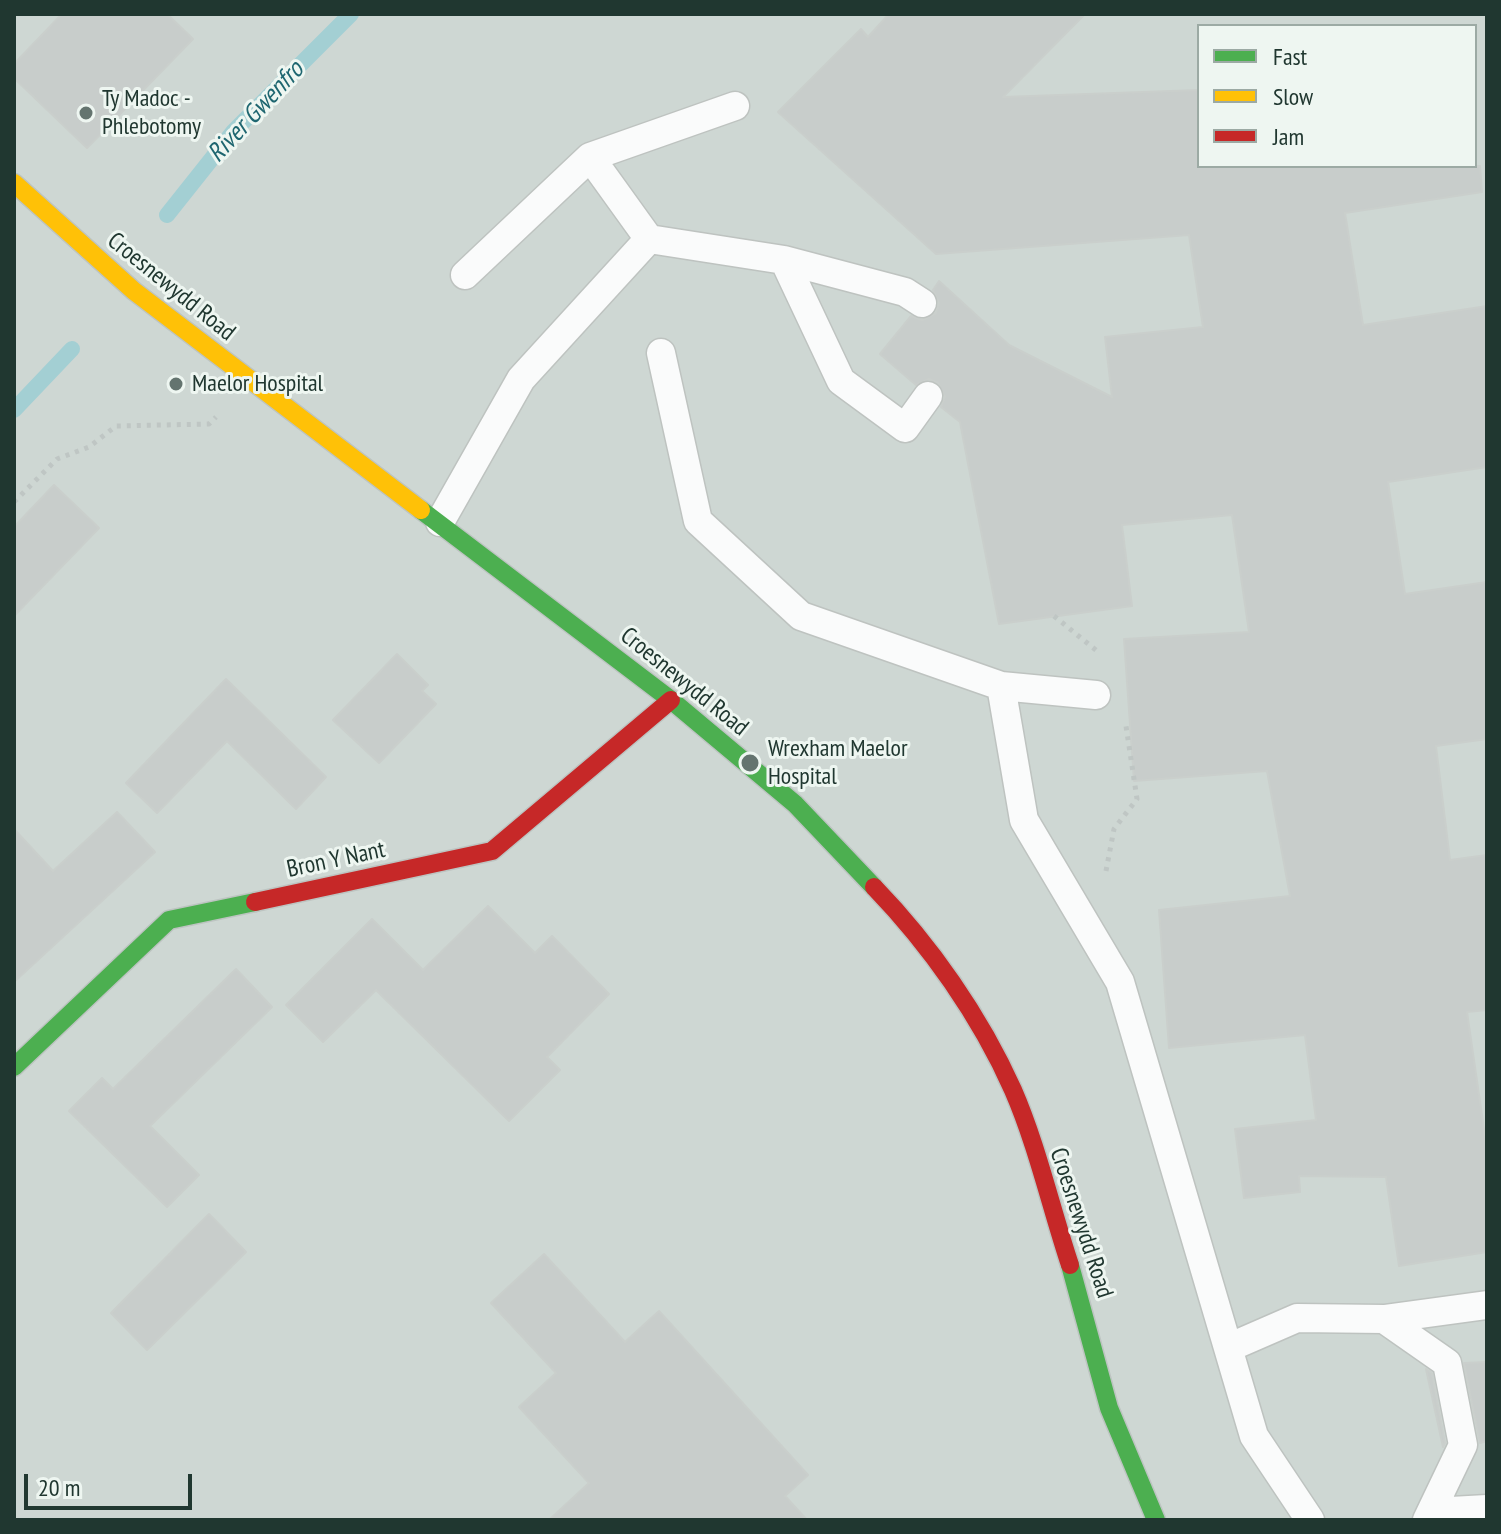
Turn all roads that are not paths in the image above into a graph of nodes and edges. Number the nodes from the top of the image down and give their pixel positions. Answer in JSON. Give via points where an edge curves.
{"nodes":[{"id":1,"x":735,"y":106,"type":"dead end"},
{"id":2,"x":590,"y":157,"type":"junction"},
{"id":3,"x":14,"y":183,"type":"edge"},
{"id":4,"x":649,"y":239,"type":"junction"},
{"id":5,"x":784,"y":260,"type":"junction"},
{"id":6,"x":465,"y":275,"type":"dead end"},
{"id":7,"x":922,"y":303,"type":"dead end"},
{"id":8,"x":661,"y":353,"type":"dead end"},
{"id":9,"x":928,"y":396,"type":"dead end"},
{"id":10,"x":440,"y":522,"type":"junction"},
{"id":11,"x":1001,"y":686,"type":"junction"},
{"id":12,"x":1096,"y":695,"type":"dead end"},
{"id":13,"x":671,"y":700,"type":"junction"},
{"id":14,"x":14,"y":1067,"type":"edge"},
{"id":15,"x":1487,"y":1305,"type":"edge"},
{"id":16,"x":1384,"y":1319,"type":"junction"},
{"id":17,"x":1228,"y":1348,"type":"junction"},
{"id":18,"x":1487,"y":1509,"type":"edge"},
{"id":19,"x":1430,"y":1516,"type":"edge"},
{"id":20,"x":1156,"y":1520,"type":"edge"},
{"id":21,"x":1310,"y":1520,"type":"edge"}],
"edges":[{"from":1,"to":2,"type":"lane"},
{"from":2,"to":4,"type":"lane"},
{"from":2,"to":6,"type":"lane"},
{"from":3,"to":10,"type":"street","name":"Croesnewydd Road","via":[[134,291]]},
{"from":4,"to":5,"type":"lane"},
{"from":4,"to":10,"type":"lane","via":[[521,379]]},
{"from":5,"to":7,"type":"lane","via":[[905,292]]},
{"from":5,"to":9,"type":"lane","via":[[841,381],[905,428]]},
{"from":8,"to":11,"type":"lane","via":[[698,521],[801,616]]},
{"from":10,"to":13,"type":"street","name":"Croesnewydd Road"},
{"from":11,"to":12,"type":"lane"},
{"from":11,"to":17,"type":"lane","via":[[1024,820],[1120,982]]},
{"from":13,"to":14,"type":"street","name":"Bron Y Nant","via":[[492,851],[169,920]]},
{"from":13,"to":20,"type":"street","name":"Croesnewydd Road","via":[[795,804],[898,912],[963,999],[1013,1090],[1083,1304],[1109,1408]]},
{"from":15,"to":16,"type":"lane"},
{"from":16,"to":17,"type":"lane","via":[[1297,1318]]},
{"from":16,"to":19,"type":"lane","via":[[1447,1363],[1463,1445]]},
{"from":17,"to":21,"type":"lane","via":[[1254,1436]]},
{"from":18,"to":19,"type":"lane"}]}
